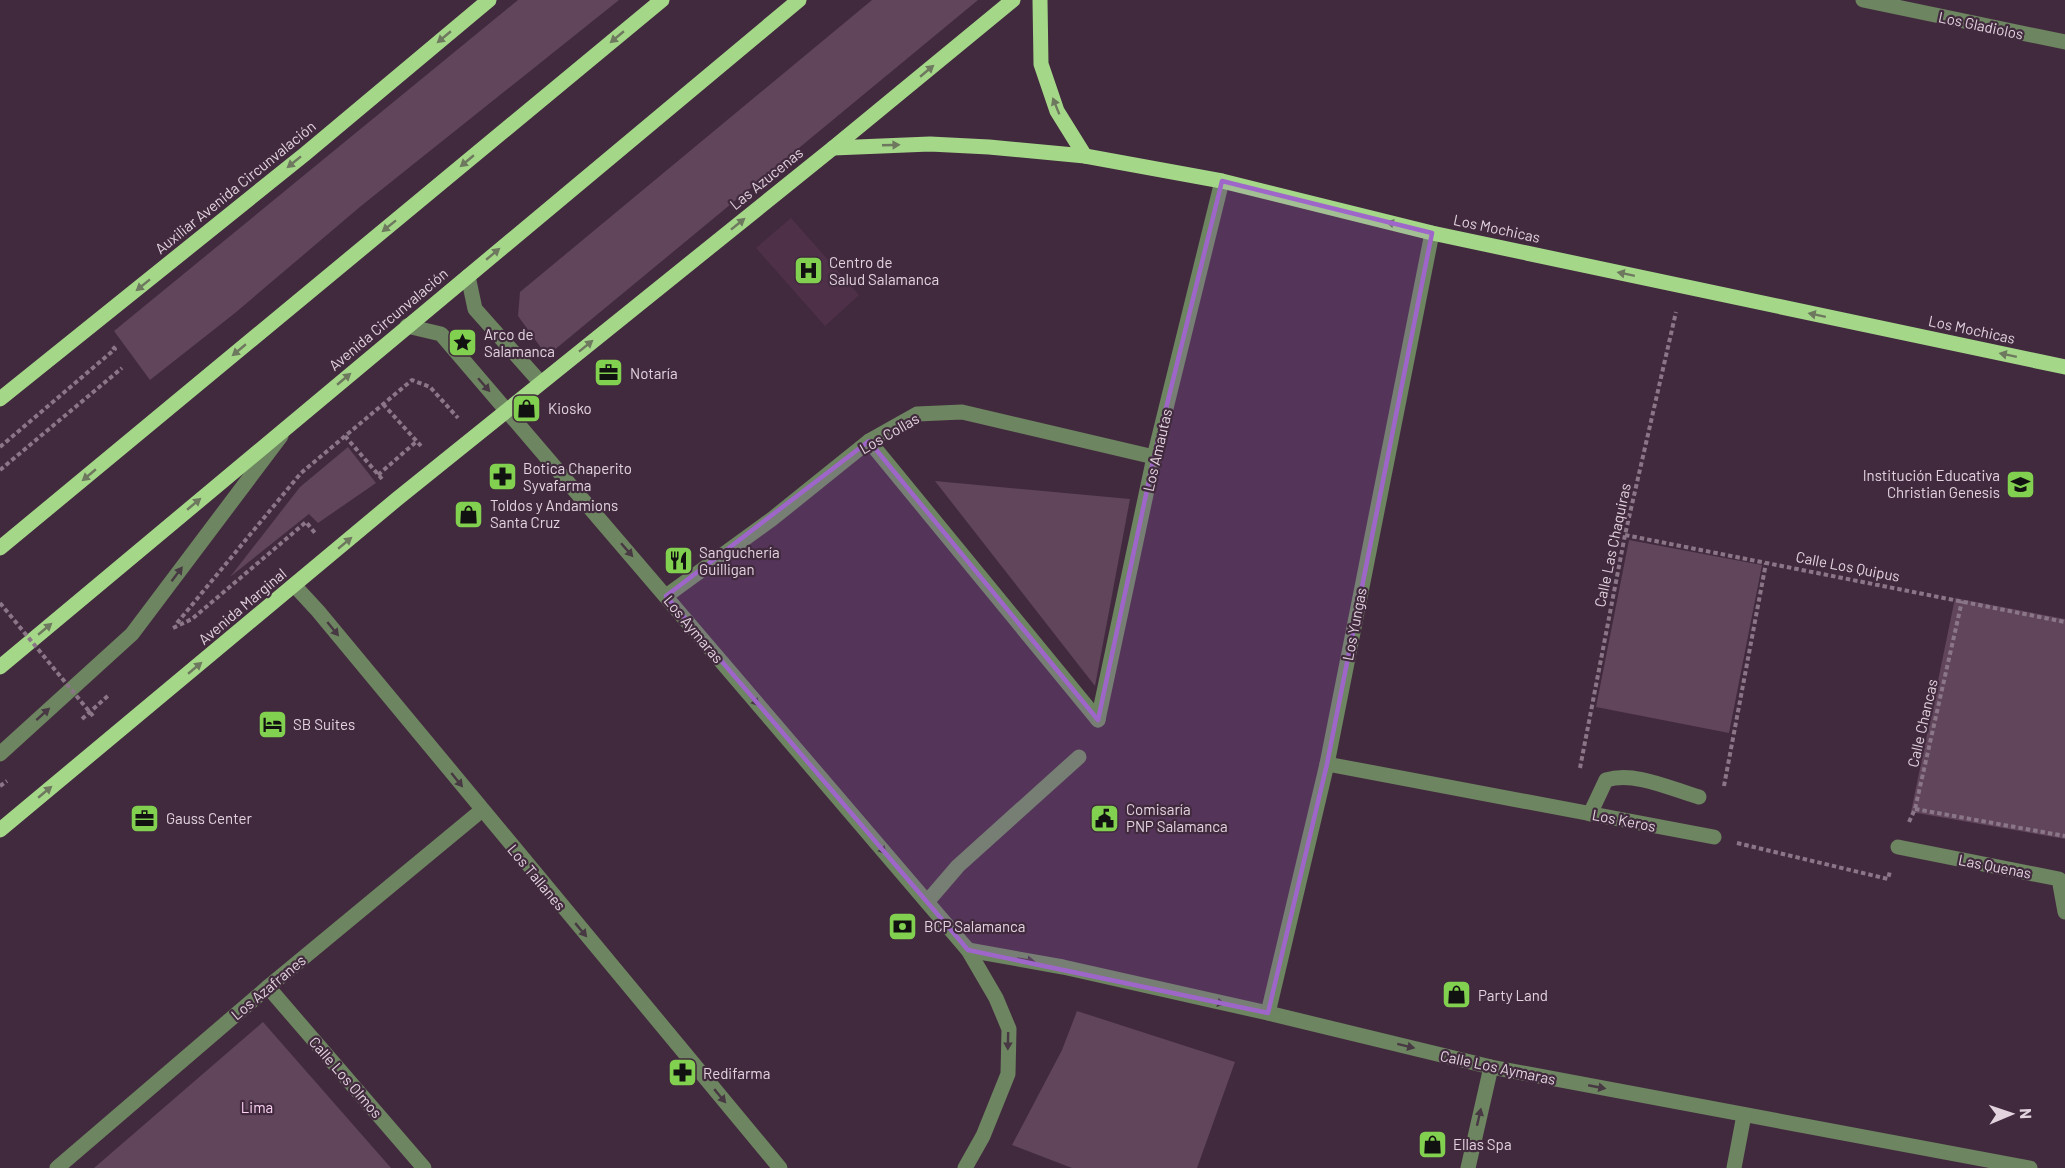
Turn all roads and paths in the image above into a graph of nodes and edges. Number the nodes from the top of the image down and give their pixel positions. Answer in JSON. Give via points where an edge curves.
{"nodes":[{"id":1,"x":489,"y":0,"type":"edge"},
{"id":2,"x":662,"y":0,"type":"edge"},
{"id":3,"x":800,"y":0,"type":"edge"},
{"id":4,"x":1013,"y":0,"type":"edge"},
{"id":5,"x":1040,"y":0,"type":"edge"},
{"id":6,"x":1863,"y":0,"type":"edge"},
{"id":7,"x":2065,"y":42,"type":"edge"},
{"id":8,"x":833,"y":148,"type":"junction"},
{"id":9,"x":1085,"y":156,"type":"junction"},
{"id":10,"x":1222,"y":181,"type":"junction"},
{"id":11,"x":1432,"y":233,"type":"junction"},
{"id":12,"x":468,"y":276,"type":"junction"},
{"id":13,"x":1682,"y":286,"type":"junction"},
{"id":14,"x":408,"y":326,"type":"junction"},
{"id":15,"x":122,"y":368,"type":"dead end"},
{"id":16,"x":2065,"y":368,"type":"edge"},
{"id":17,"x":540,"y":382,"type":"junction"},
{"id":18,"x":0,"y":399,"type":"edge"},
{"id":19,"x":383,"y":404,"type":"junction"},
{"id":20,"x":507,"y":410,"type":"junction"},
{"id":21,"x":292,"y":423,"type":"junction"},
{"id":22,"x":345,"y":436,"type":"junction"},
{"id":23,"x":474,"y":437,"type":"junction"},
{"id":24,"x":417,"y":441,"type":"junction"},
{"id":25,"x":869,"y":441,"type":"junction"},
{"id":26,"x":1154,"y":457,"type":"junction"},
{"id":27,"x":439,"y":465,"type":"junction"},
{"id":28,"x":0,"y":470,"type":"edge"},
{"id":29,"x":378,"y":475,"type":"junction"},
{"id":30,"x":397,"y":499,"type":"junction"},
{"id":31,"x":1625,"y":535,"type":"junction"},
{"id":32,"x":306,"y":540,"type":"dead end"},
{"id":33,"x":0,"y":548,"type":"edge"},
{"id":34,"x":1766,"y":562,"type":"junction"},
{"id":35,"x":294,"y":585,"type":"junction"},
{"id":36,"x":666,"y":596,"type":"junction"},
{"id":37,"x":1962,"y":601,"type":"junction"},
{"id":38,"x":0,"y":603,"type":"edge"},
{"id":39,"x":2065,"y":622,"type":"edge"},
{"id":40,"x":0,"y":667,"type":"edge"},
{"id":41,"x":112,"y":691,"type":"dead end"},
{"id":42,"x":112,"y":701,"type":"dead end"},
{"id":43,"x":81,"y":720,"type":"dead end"},
{"id":44,"x":0,"y":754,"type":"edge"},
{"id":45,"x":1078,"y":757,"type":"dead end"},
{"id":46,"x":1327,"y":764,"type":"junction"},
{"id":47,"x":8,"y":780,"type":"dead end"},
{"id":48,"x":0,"y":786,"type":"edge"},
{"id":49,"x":1722,"y":793,"type":"dead end"},
{"id":50,"x":1700,"y":797,"type":"dead end"},
{"id":51,"x":1915,"y":809,"type":"junction"},
{"id":52,"x":482,"y":810,"type":"junction"},
{"id":53,"x":1571,"y":810,"type":"junction"},
{"id":54,"x":1590,"y":814,"type":"junction"},
{"id":55,"x":0,"y":830,"type":"edge"},
{"id":56,"x":1714,"y":837,"type":"joint"},
{"id":57,"x":2065,"y":837,"type":"edge"},
{"id":58,"x":1898,"y":847,"type":"junction"},
{"id":59,"x":927,"y":902,"type":"junction"},
{"id":60,"x":2065,"y":912,"type":"edge"},
{"id":61,"x":968,"y":950,"type":"junction"},
{"id":62,"x":268,"y":987,"type":"junction"},
{"id":63,"x":1268,"y":1013,"type":"junction"},
{"id":64,"x":1491,"y":1067,"type":"junction"},
{"id":65,"x":1744,"y":1115,"type":"junction"},
{"id":66,"x":57,"y":1168,"type":"edge"},
{"id":67,"x":424,"y":1168,"type":"edge"},
{"id":68,"x":780,"y":1168,"type":"edge"},
{"id":69,"x":965,"y":1168,"type":"edge"},
{"id":70,"x":1468,"y":1168,"type":"edge"},
{"id":71,"x":1734,"y":1168,"type":"edge"},
{"id":72,"x":2030,"y":1168,"type":"edge"}],
"edges":[{"from":1,"to":18,"type":"main road","name":"Auxiliar Avenida Circunvalación","one_way":true},
{"from":2,"to":33,"type":"main road","one_way":true},
{"from":12,"to":3,"type":"main road","name":"Avenida Circunvalación","one_way":true},
{"from":8,"to":4,"type":"main road","name":"Las Azucenas","one_way":true},
{"from":9,"to":5,"type":"main road","one_way":true,"via":[[1057,111],[1041,64]]},
{"from":6,"to":7,"type":"street","name":"Los Gladiolos"},
{"from":8,"to":9,"type":"main road","name":"Los Mochicas","one_way":true,"via":[[930,144]]},
{"from":17,"to":8,"type":"main road","name":"Las Azucenas","one_way":true},
{"from":9,"to":10,"type":"main road","name":"Los Mochicas"},
{"from":11,"to":10,"type":"main road","name":"Los Mochicas","one_way":true},
{"from":10,"to":26,"type":"street","name":"Los Amautas"},
{"from":13,"to":11,"type":"main road","name":"Los Mochicas","one_way":true},
{"from":11,"to":46,"type":"street","name":"Los Yungas"},
{"from":12,"to":14,"type":"main road","name":"Avenida Circunvalación"},
{"from":12,"to":17,"type":"street","via":[[475,309]]},
{"from":16,"to":13,"type":"main road","name":"Los Mochicas","one_way":true},
{"from":13,"to":31,"type":"path","name":"Calle Las Chaquiras"},
{"from":14,"to":20,"type":"street","name":"Los Aymaras","one_way":true,"via":[[441,334]]},
{"from":21,"to":14,"type":"main road","name":"Avenida Circunvalación","one_way":true},
{"from":15,"to":28,"type":"path"},
{"from":17,"to":20,"type":"main road","name":"Las Azucenas"},
{"from":19,"to":22,"type":"path"},
{"from":19,"to":23,"type":"path","via":[[412,380],[430,387]]},
{"from":19,"to":24,"type":"path"},
{"from":20,"to":23,"type":"main road","name":"Avenida Marginal"},
{"from":20,"to":36,"type":"street","name":"Los Aymaras","one_way":true},
{"from":40,"to":21,"type":"main road","name":"Avenida Circunvalación","one_way":true},
{"from":44,"to":21,"type":"street","one_way":true,"via":[[132,634]]},
{"from":22,"to":29,"type":"path"},
{"from":22,"to":32,"type":"path","via":[[301,473],[172,628],[192,619],[306,522],[315,533]]},
{"from":23,"to":27,"type":"main road","name":"Avenida Marginal"},
{"from":24,"to":27,"type":"path"},
{"from":24,"to":29,"type":"path"},
{"from":25,"to":26,"type":"street","name":"Los Collas","via":[[917,414],[962,412]]},
{"from":25,"to":26,"type":"street","name":"Los Amautas","via":[[1098,720]]},
{"from":25,"to":36,"type":"street","name":"Los Collas","via":[[772,519]]},
{"from":27,"to":30,"type":"main road","name":"Avenida Marginal"},
{"from":29,"to":30,"type":"path"},
{"from":35,"to":30,"type":"main road","name":"Avenida Marginal","one_way":true},
{"from":31,"to":34,"type":"path","name":"Calle Los Quipus"},
{"from":31,"to":53,"type":"path","name":"Calle Las Chaquiras"},
{"from":34,"to":37,"type":"path","name":"Calle Los Quipus"},
{"from":34,"to":49,"type":"path"},
{"from":35,"to":52,"type":"street","name":"Los Tallanes","one_way":true},
{"from":55,"to":35,"type":"main road","name":"Avenida Marginal","one_way":true},
{"from":36,"to":59,"type":"street","name":"Los Aymaras","one_way":true},
{"from":37,"to":39,"type":"path","name":"Calle Los Quipus"},
{"from":37,"to":51,"type":"path","name":"Calle Chancas"},
{"from":38,"to":42,"type":"path","bridge":true,"via":[[93,716]]},
{"from":41,"to":43,"type":"path"},
{"from":45,"to":59,"type":"street","via":[[958,866]]},
{"from":46,"to":53,"type":"street","name":"Los Keros"},
{"from":46,"to":63,"type":"street","name":"Los Yungas"},
{"from":47,"to":48,"type":"path"},
{"from":50,"to":54,"type":"street","via":[[1635,778],[1617,777],[1606,780]]},
{"from":51,"to":57,"type":"path"},
{"from":51,"to":58,"type":"path","name":"Calle Chancas"},
{"from":52,"to":62,"type":"street","name":"Los Azafranes"},
{"from":52,"to":68,"type":"street","name":"Los Tallanes","one_way":true},
{"from":53,"to":54,"type":"street","name":"Los Keros"},
{"from":54,"to":56,"type":"street","name":"Los Keros"},
{"from":56,"to":58,"type":"path","via":[[1888,879]]},
{"from":58,"to":60,"type":"street","name":"Las Quenas","via":[[2059,879]]},
{"from":59,"to":61,"type":"street","name":"Los Aymaras"},
{"from":61,"to":63,"type":"street","name":"Calle Los Aymaras","one_way":true},
{"from":61,"to":69,"type":"street","name":"Los Aymaras","one_way":true,"via":[[1009,1029],[1008,1074],[983,1136]]},
{"from":62,"to":66,"type":"street","name":"Los Azafranes"},
{"from":62,"to":67,"type":"street","name":"Calle Los Olmos"},
{"from":63,"to":64,"type":"street","name":"Calle Los Aymaras","one_way":true},
{"from":64,"to":65,"type":"street","name":"Calle Los Aymaras","one_way":true},
{"from":70,"to":64,"type":"street","one_way":true},
{"from":65,"to":71,"type":"street"},
{"from":65,"to":72,"type":"street","name":"Calle Los Aymaras"}]}
